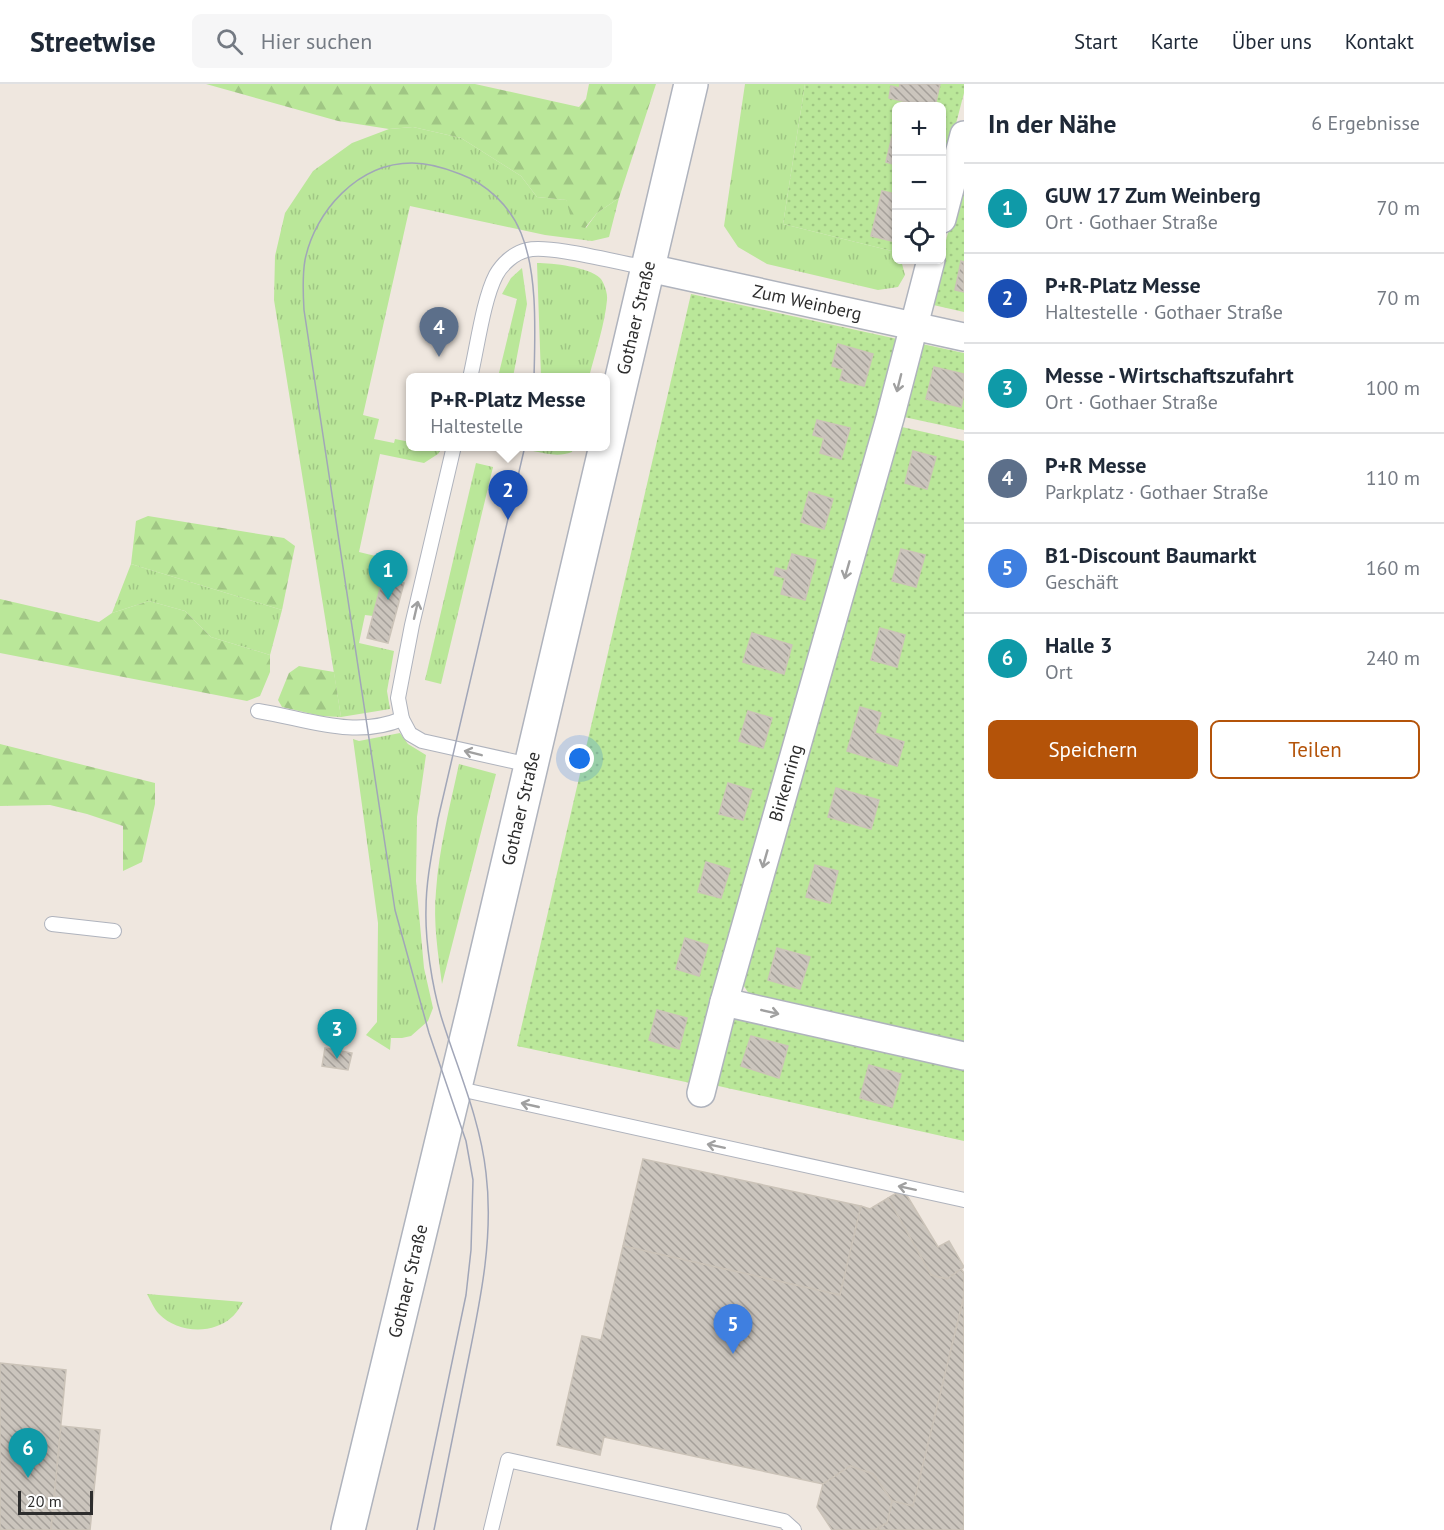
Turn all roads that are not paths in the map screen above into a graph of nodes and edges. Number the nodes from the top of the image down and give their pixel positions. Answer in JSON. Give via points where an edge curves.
{"nodes":[{"id":1,"x":691,"y":84,"type":"edge"},
{"id":2,"x":964,"y":135,"type":"edge"},
{"id":3,"x":944,"y":210,"type":"edge"},
{"id":4,"x":930,"y":264,"type":"edge"},
{"id":5,"x":649,"y":268,"type":"junction"},
{"id":6,"x":913,"y":326,"type":"junction"},
{"id":7,"x":964,"y":337,"type":"edge"},
{"id":8,"x":471,"y":373,"type":"edge"},
{"id":9,"x":610,"y":431,"type":"edge"},
{"id":10,"x":453,"y":451,"type":"edge"},
{"id":11,"x":605,"y":451,"type":"edge"},
{"id":12,"x":258,"y":711,"type":"dead end"},
{"id":13,"x":402,"y":719,"type":"junction"},
{"id":14,"x":530,"y":765,"type":"junction"},
{"id":15,"x":52,"y":924,"type":"dead end"},
{"id":16,"x":114,"y":931,"type":"dead end"},
{"id":17,"x":724,"y":1002,"type":"junction"},
{"id":18,"x":964,"y":1056,"type":"edge"},
{"id":19,"x":454,"y":1088,"type":"junction"},
{"id":20,"x":701,"y":1093,"type":"dead end"},
{"id":21,"x":964,"y":1200,"type":"edge"},
{"id":22,"x":348,"y":1530,"type":"edge"},
{"id":23,"x":491,"y":1530,"type":"edge"},
{"id":24,"x":794,"y":1530,"type":"edge"}],
"edges":[{"from":1,"to":5,"type":"main road","name":"Gothaer Straße"},
{"from":2,"to":3,"type":"street"},
{"from":4,"to":6,"type":"street","name":"Birkenring"},
{"from":5,"to":6,"type":"street","name":"Zum Weinberg"},
{"from":5,"to":8,"type":"lane","via":[[545,249],[527,250],[510,258],[496,274],[489,293]]},
{"from":5,"to":9,"type":"main road","name":"Gothaer Straße"},
{"from":6,"to":7,"type":"street","name":"Zum Weinberg"},
{"from":6,"to":17,"type":"street","name":"Birkenring","one_way":true},
{"from":13,"to":10,"type":"lane","one_way":true,"via":[[398,698]]},
{"from":11,"to":14,"type":"main road","name":"Gothaer Straße"},
{"from":12,"to":13,"type":"lane","via":[[338,728],[367,729]]},
{"from":14,"to":13,"type":"lane","one_way":true,"via":[[422,741],[410,734]]},
{"from":14,"to":19,"type":"main road","name":"Gothaer Straße"},
{"from":15,"to":16,"type":"lane"},
{"from":17,"to":18,"type":"street","one_way":true},
{"from":17,"to":20,"type":"street","name":"Birkenring"},
{"from":21,"to":19,"type":"lane","one_way":true},
{"from":19,"to":22,"type":"main road","name":"Gothaer Straße"},
{"from":23,"to":24,"type":"lane","via":[[508,1460],[784,1521]]}]}
